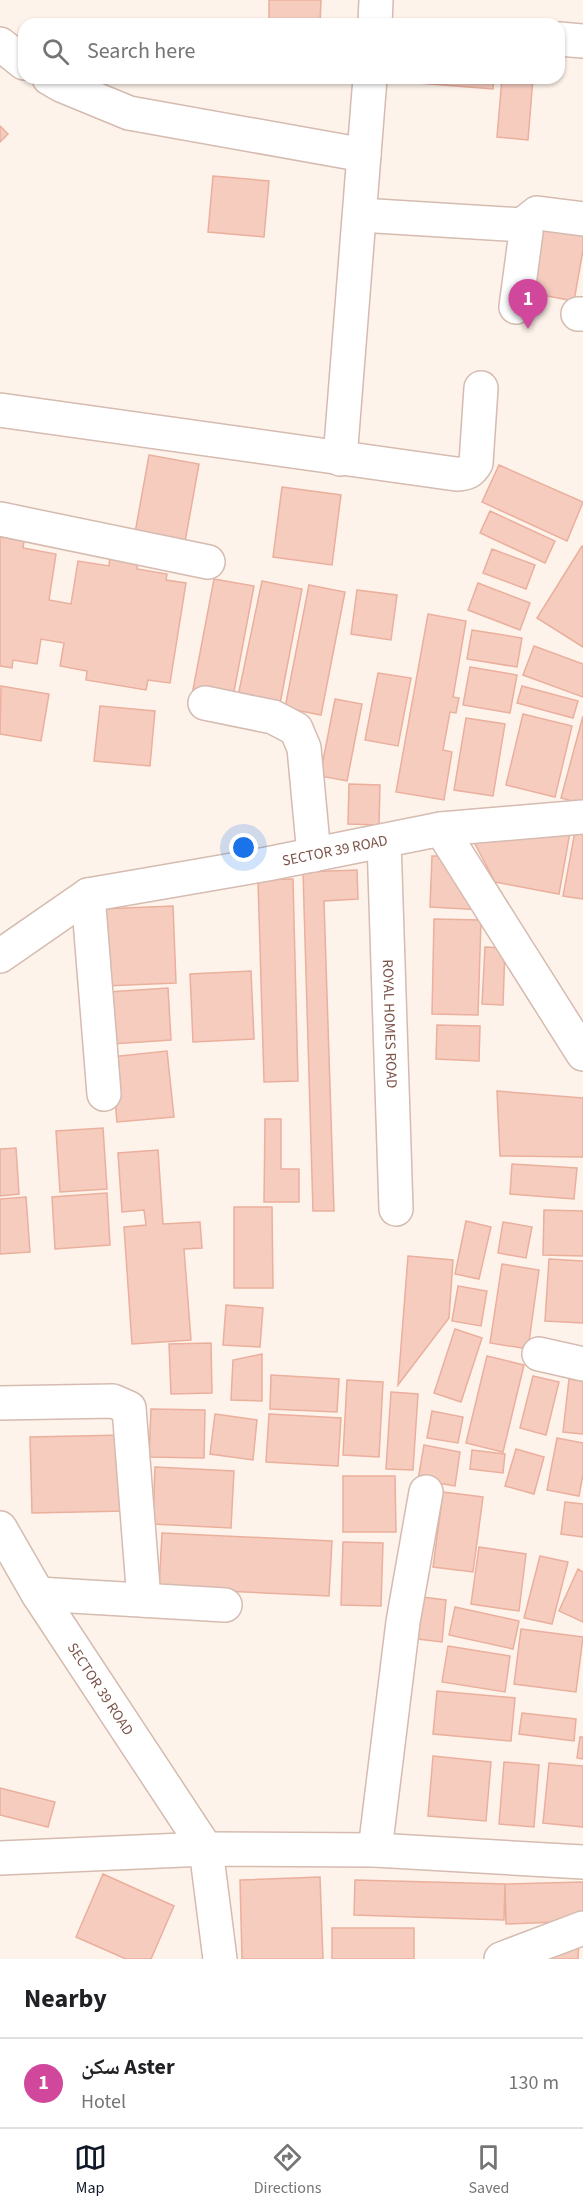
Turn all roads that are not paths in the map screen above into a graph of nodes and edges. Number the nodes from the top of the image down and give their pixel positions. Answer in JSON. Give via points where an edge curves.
{"nodes":[{"id":1,"x":376,"y":0,"type":"edge"},
{"id":2,"x":375,"y":18,"type":"edge"},
{"id":3,"x":565,"y":40,"type":"edge"},
{"id":4,"x":583,"y":41,"type":"edge"},
{"id":5,"x":0,"y":44,"type":"edge"},
{"id":6,"x":18,"y":58,"type":"edge"},
{"id":7,"x":59,"y":84,"type":"edge"},
{"id":8,"x":370,"y":84,"type":"edge"},
{"id":9,"x":364,"y":155,"type":"junction"},
{"id":10,"x":360,"y":215,"type":"junction"},
{"id":11,"x":583,"y":219,"type":"edge"},
{"id":12,"x":522,"y":225,"type":"junction"},
{"id":13,"x":516,"y":308,"type":"dead end"},
{"id":14,"x":481,"y":388,"type":"dead end"},
{"id":15,"x":0,"y":410,"type":"edge"},
{"id":16,"x":340,"y":459,"type":"junction"},
{"id":17,"x":0,"y":519,"type":"edge"},
{"id":18,"x":208,"y":562,"type":"dead end"},
{"id":19,"x":205,"y":703,"type":"dead end"},
{"id":20,"x":583,"y":817,"type":"edge"},
{"id":21,"x":441,"y":829,"type":"junction"},
{"id":22,"x":384,"y":841,"type":"junction"},
{"id":23,"x":314,"y":855,"type":"junction"},
{"id":24,"x":88,"y":895,"type":"junction"},
{"id":25,"x":6,"y":944,"type":"edge"},
{"id":26,"x":583,"y":1054,"type":"edge"},
{"id":27,"x":104,"y":1094,"type":"dead end"},
{"id":28,"x":396,"y":1209,"type":"dead end"},
{"id":29,"x":539,"y":1354,"type":"dead end"},
{"id":30,"x":583,"y":1364,"type":"edge"},
{"id":31,"x":0,"y":1403,"type":"edge"},
{"id":32,"x":426,"y":1492,"type":"dead end"},
{"id":33,"x":0,"y":1528,"type":"edge"},
{"id":34,"x":38,"y":1594,"type":"junction"},
{"id":35,"x":144,"y":1600,"type":"junction"},
{"id":36,"x":225,"y":1605,"type":"dead end"},
{"id":37,"x":206,"y":1849,"type":"junction"},
{"id":38,"x":375,"y":1850,"type":"junction"},
{"id":39,"x":0,"y":1858,"type":"edge"},
{"id":40,"x":583,"y":1862,"type":"edge"},
{"id":41,"x":583,"y":1928,"type":"edge"},
{"id":42,"x":220,"y":1959,"type":"edge"},
{"id":43,"x":501,"y":1959,"type":"edge"}],
"edges":[{"from":1,"to":2,"type":"street"},
{"from":3,"to":4,"type":"street"},
{"from":5,"to":6,"type":"street"},
{"from":7,"to":9,"type":"street","via":[[129,113]]},
{"from":8,"to":9,"type":"street"},
{"from":9,"to":10,"type":"street"},
{"from":10,"to":12,"type":"street"},
{"from":10,"to":16,"type":"street"},
{"from":11,"to":12,"type":"street","via":[[537,213]]},
{"from":12,"to":13,"type":"street","via":[[526,231]]},
{"from":14,"to":16,"type":"street","via":[[476,463],[466,474]]},
{"from":15,"to":16,"type":"street"},
{"from":17,"to":18,"type":"street"},
{"from":19,"to":23,"type":"street","via":[[273,717],[296,729],[304,748]]},
{"from":20,"to":21,"type":"street","name":"SECTOR 39 ROAD"},
{"from":21,"to":22,"type":"street","name":"SECTOR 39 ROAD"},
{"from":21,"to":26,"type":"street"},
{"from":22,"to":23,"type":"street","name":"SECTOR 39 ROAD"},
{"from":22,"to":28,"type":"street","name":"ROYAL HOMES ROAD"},
{"from":23,"to":24,"type":"street","name":"SECTOR 39 ROAD"},
{"from":24,"to":25,"type":"street","name":"SECTOR 39 ROAD"},
{"from":24,"to":27,"type":"street"},
{"from":29,"to":30,"type":"street"},
{"from":31,"to":35,"type":"street","via":[[113,1401],[129,1408]]},
{"from":32,"to":38,"type":"street","via":[[403,1622]]},
{"from":33,"to":34,"type":"street","name":"SECTOR 39 ROAD"},
{"from":34,"to":35,"type":"street"},
{"from":34,"to":37,"type":"street","name":"SECTOR 39 ROAD"},
{"from":35,"to":36,"type":"street"},
{"from":37,"to":38,"type":"street"},
{"from":37,"to":39,"type":"street"},
{"from":37,"to":42,"type":"street"},
{"from":38,"to":40,"type":"street"},
{"from":41,"to":43,"type":"street"}]}
